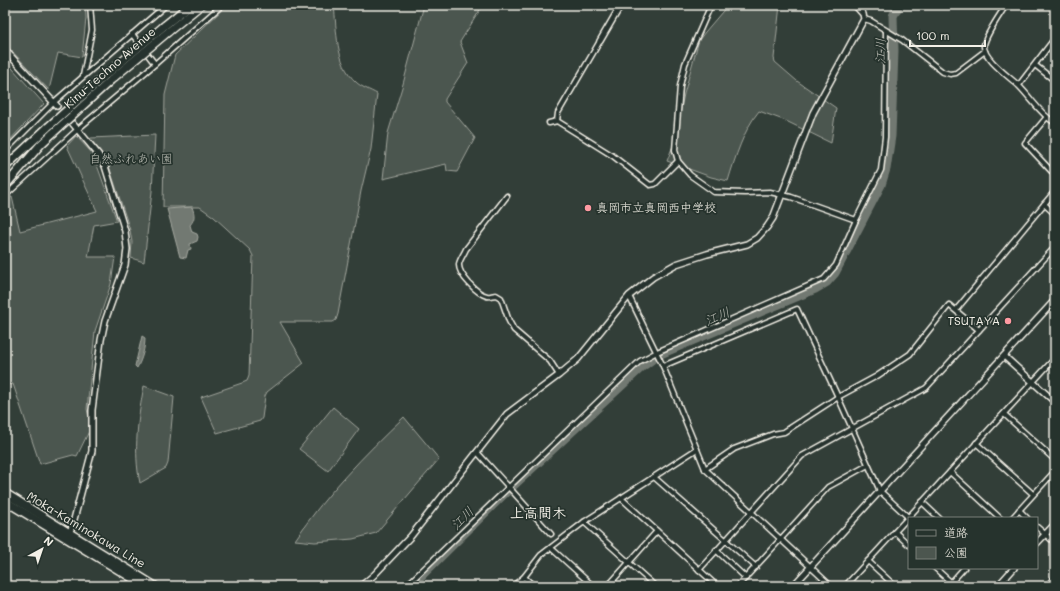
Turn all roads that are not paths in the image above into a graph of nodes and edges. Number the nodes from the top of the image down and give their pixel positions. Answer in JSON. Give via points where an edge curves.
{"nodes":[{"id":1,"x":90,"y":5,"type":"edge"},
{"id":2,"x":166,"y":5,"type":"edge"},
{"id":3,"x":190,"y":5,"type":"edge"},
{"id":4,"x":201,"y":5,"type":"edge"},
{"id":5,"x":222,"y":5,"type":"edge"},
{"id":6,"x":620,"y":5,"type":"edge"},
{"id":7,"x":711,"y":5,"type":"edge"},
{"id":8,"x":855,"y":5,"type":"edge"},
{"id":9,"x":1006,"y":5,"type":"edge"},
{"id":10,"x":864,"y":19,"type":"junction"},
{"id":11,"x":166,"y":29,"type":"junction"},
{"id":12,"x":886,"y":31,"type":"junction"},
{"id":13,"x":132,"y":34,"type":"junction"},
{"id":14,"x":1055,"y":38,"type":"edge"},
{"id":15,"x":600,"y":41,"type":"joint"},
{"id":16,"x":5,"y":50,"type":"edge"},
{"id":17,"x":985,"y":51,"type":"junction"},
{"id":18,"x":155,"y":64,"type":"junction"},
{"id":19,"x":1035,"y":65,"type":"junction"},
{"id":20,"x":82,"y":76,"type":"junction"},
{"id":21,"x":1055,"y":81,"type":"edge"},
{"id":22,"x":1018,"y":85,"type":"junction"},
{"id":23,"x":55,"y":104,"type":"junction"},
{"id":24,"x":1046,"y":118,"type":"junction"},
{"id":25,"x":557,"y":121,"type":"junction"},
{"id":26,"x":549,"y":123,"type":"dead end"},
{"id":27,"x":73,"y":124,"type":"dead end"},
{"id":28,"x":1055,"y":124,"type":"edge"},
{"id":29,"x":78,"y":129,"type":"junction"},
{"id":30,"x":50,"y":130,"type":"junction"},
{"id":31,"x":5,"y":151,"type":"edge"},
{"id":32,"x":678,"y":161,"type":"junction"},
{"id":33,"x":5,"y":167,"type":"edge"},
{"id":34,"x":1055,"y":175,"type":"edge"},
{"id":35,"x":5,"y":186,"type":"edge"},
{"id":36,"x":1055,"y":191,"type":"edge"},
{"id":37,"x":782,"y":195,"type":"junction"},
{"id":38,"x":5,"y":196,"type":"edge"},
{"id":39,"x":507,"y":196,"type":"dead end"},
{"id":40,"x":1044,"y":204,"type":"junction"},
{"id":41,"x":1055,"y":214,"type":"edge"},
{"id":42,"x":856,"y":220,"type":"junction"},
{"id":43,"x":1055,"y":247,"type":"edge"},
{"id":44,"x":629,"y":296,"type":"junction"},
{"id":45,"x":1055,"y":300,"type":"edge"},
{"id":46,"x":956,"y":310,"type":"junction"},
{"id":47,"x":979,"y":330,"type":"junction"},
{"id":48,"x":657,"y":352,"type":"junction"},
{"id":49,"x":1004,"y":356,"type":"junction"},
{"id":50,"x":1055,"y":358,"type":"edge"},
{"id":51,"x":663,"y":366,"type":"junction"},
{"id":52,"x":559,"y":375,"type":"junction"},
{"id":53,"x":1033,"y":382,"type":"junction"},
{"id":54,"x":838,"y":397,"type":"junction"},
{"id":55,"x":1055,"y":402,"type":"edge"},
{"id":56,"x":1004,"y":414,"type":"junction"},
{"id":57,"x":852,"y":429,"type":"junction"},
{"id":58,"x":976,"y":443,"type":"junction"},
{"id":59,"x":697,"y":450,"type":"junction"},
{"id":60,"x":476,"y":452,"type":"junction"},
{"id":61,"x":1055,"y":460,"type":"edge"},
{"id":62,"x":868,"y":465,"type":"junction"},
{"id":63,"x":705,"y":469,"type":"junction"},
{"id":64,"x":1055,"y":471,"type":"edge"},
{"id":65,"x":950,"y":472,"type":"junction"},
{"id":66,"x":654,"y":477,"type":"junction"},
{"id":67,"x":509,"y":487,"type":"junction"},
{"id":68,"x":880,"y":491,"type":"junction"},
{"id":69,"x":5,"y":493,"type":"edge"},
{"id":70,"x":1034,"y":494,"type":"junction"},
{"id":71,"x":621,"y":498,"type":"junction"},
{"id":72,"x":5,"y":501,"type":"edge"},
{"id":73,"x":922,"y":502,"type":"junction"},
{"id":74,"x":1019,"y":510,"type":"junction"},
{"id":75,"x":751,"y":512,"type":"junction"},
{"id":76,"x":908,"y":517,"type":"junction"},
{"id":77,"x":938,"y":517,"type":"edge"},
{"id":78,"x":999,"y":517,"type":"edge"},
{"id":79,"x":1013,"y":517,"type":"edge"},
{"id":80,"x":1026,"y":517,"type":"edge"},
{"id":81,"x":584,"y":522,"type":"junction"},
{"id":82,"x":1055,"y":524,"type":"edge"},
{"id":83,"x":1038,"y":528,"type":"edge"},
{"id":84,"x":658,"y":532,"type":"junction"},
{"id":85,"x":895,"y":532,"type":"junction"},
{"id":86,"x":551,"y":534,"type":"dead end"},
{"id":87,"x":1045,"y":534,"type":"junction"},
{"id":88,"x":68,"y":535,"type":"junction"},
{"id":89,"x":726,"y":540,"type":"junction"},
{"id":90,"x":781,"y":540,"type":"junction"},
{"id":91,"x":1038,"y":542,"type":"edge"},
{"id":92,"x":908,"y":544,"type":"edge"},
{"id":93,"x":1055,"y":544,"type":"edge"},
{"id":94,"x":551,"y":548,"type":"junction"},
{"id":95,"x":716,"y":550,"type":"junction"},
{"id":96,"x":868,"y":561,"type":"junction"},
{"id":97,"x":629,"y":562,"type":"junction"},
{"id":98,"x":756,"y":567,"type":"junction"},
{"id":99,"x":810,"y":567,"type":"junction"},
{"id":100,"x":936,"y":569,"type":"edge"},
{"id":101,"x":963,"y":569,"type":"edge"},
{"id":102,"x":1013,"y":569,"type":"edge"},
{"id":103,"x":699,"y":570,"type":"junction"},
{"id":104,"x":524,"y":577,"type":"junction"},
{"id":105,"x":1055,"y":577,"type":"edge"},
{"id":106,"x":746,"y":578,"type":"junction"},
{"id":107,"x":949,"y":584,"type":"edge"},
{"id":108,"x":145,"y":586,"type":"edge"},
{"id":109,"x":155,"y":586,"type":"edge"},
{"id":110,"x":361,"y":586,"type":"edge"},
{"id":111,"x":406,"y":586,"type":"edge"},
{"id":112,"x":513,"y":586,"type":"edge"},
{"id":113,"x":534,"y":586,"type":"edge"},
{"id":114,"x":593,"y":586,"type":"edge"},
{"id":115,"x":608,"y":586,"type":"edge"},
{"id":116,"x":655,"y":586,"type":"edge"},
{"id":117,"x":717,"y":586,"type":"edge"},
{"id":118,"x":738,"y":586,"type":"edge"},
{"id":119,"x":793,"y":586,"type":"edge"},
{"id":120,"x":831,"y":586,"type":"edge"},
{"id":121,"x":845,"y":586,"type":"edge"},
{"id":122,"x":895,"y":586,"type":"edge"},
{"id":123,"x":955,"y":586,"type":"edge"},
{"id":124,"x":998,"y":586,"type":"edge"},
{"id":125,"x":1047,"y":586,"type":"edge"}],
"edges":[{"from":1,"to":20,"type":"street","via":[[92,30]]},
{"from":2,"to":13,"type":"street"},
{"from":3,"to":11,"type":"main road","name":"Kinu-Techno Avenue"},
{"from":4,"to":11,"type":"main road","name":"Kinu-Techno Avenue"},
{"from":5,"to":18,"type":"street"},
{"from":6,"to":15,"type":"street"},
{"from":7,"to":32,"type":"street","via":[[685,64],[680,86],[675,150]]},
{"from":8,"to":10,"type":"street"},
{"from":9,"to":17,"type":"street","via":[[991,29],[984,46]]},
{"from":10,"to":12,"type":"street"},
{"from":10,"to":37,"type":"street","via":[[813,113]]},
{"from":11,"to":30,"type":"main road","name":"Kinu-Techno Avenue","bridge":true,"via":[[106,75]]},
{"from":12,"to":17,"type":"street","via":[[943,72],[950,74],[956,73]]},
{"from":12,"to":42,"type":"street","via":[[885,137],[881,170]]},
{"from":13,"to":18,"type":"street"},
{"from":13,"to":20,"type":"street"},
{"from":14,"to":19,"type":"street"},
{"from":15,"to":25,"type":"street","via":[[558,114]]},
{"from":16,"to":23,"type":"street"},
{"from":17,"to":22,"type":"street","via":[[1003,73]]},
{"from":18,"to":29,"type":"street"},
{"from":19,"to":21,"type":"street"},
{"from":19,"to":22,"type":"street"},
{"from":20,"to":23,"type":"street"},
{"from":22,"to":24,"type":"street"},
{"from":23,"to":31,"type":"street"},
{"from":24,"to":28,"type":"street"},
{"from":24,"to":34,"type":"street","via":[[1025,143]]},
{"from":25,"to":26,"type":"street"},
{"from":25,"to":32,"type":"street","via":[[613,156],[650,185],[655,184]]},
{"from":27,"to":29,"type":"street"},
{"from":29,"to":38,"type":"street"},
{"from":29,"to":88,"type":"street","via":[[105,166],[125,231],[127,249],[125,265],[101,340],[92,410],[92,451]]},
{"from":30,"to":33,"type":"main road"},
{"from":30,"to":35,"type":"main road"},
{"from":32,"to":37,"type":"street","via":[[690,175],[714,192],[770,192]]},
{"from":36,"to":40,"type":"street"},
{"from":37,"to":42,"type":"street"},
{"from":37,"to":44,"type":"street","via":[[768,227],[757,238],[747,244],[676,264],[653,277]]},
{"from":39,"to":52,"type":"street","via":[[466,249],[461,259],[461,274],[483,295],[501,298],[514,330],[550,361]]},
{"from":40,"to":41,"type":"street"},
{"from":40,"to":46,"type":"street"},
{"from":42,"to":48,"type":"street","via":[[836,265],[824,278]]},
{"from":43,"to":47,"type":"street"},
{"from":44,"to":48,"type":"street"},
{"from":44,"to":52,"type":"street","via":[[578,359]]},
{"from":45,"to":49,"type":"street"},
{"from":46,"to":47,"type":"street"},
{"from":46,"to":54,"type":"street","via":[[949,305],[910,354]]},
{"from":47,"to":57,"type":"street","via":[[926,388]]},
{"from":48,"to":51,"type":"street"},
{"from":48,"to":67,"type":"street","via":[[640,361]]},
{"from":49,"to":53,"type":"street"},
{"from":49,"to":68,"type":"street"},
{"from":50,"to":53,"type":"street"},
{"from":51,"to":54,"type":"street","via":[[797,309]]},
{"from":51,"to":59,"type":"street"},
{"from":52,"to":60,"type":"street","via":[[507,414]]},
{"from":53,"to":55,"type":"street"},
{"from":53,"to":56,"type":"street"},
{"from":54,"to":57,"type":"street"},
{"from":54,"to":63,"type":"street","via":[[784,432],[734,449]]},
{"from":56,"to":58,"type":"street"},
{"from":56,"to":61,"type":"street"},
{"from":57,"to":62,"type":"street"},
{"from":57,"to":75,"type":"street","via":[[802,456]]},
{"from":58,"to":65,"type":"street"},
{"from":58,"to":70,"type":"street"},
{"from":59,"to":63,"type":"street"},
{"from":59,"to":66,"type":"street"},
{"from":60,"to":67,"type":"street"},
{"from":60,"to":110,"type":"street","via":[[411,536]]},
{"from":62,"to":68,"type":"street"},
{"from":62,"to":90,"type":"street","via":[[828,488]]},
{"from":63,"to":75,"type":"street"},
{"from":64,"to":70,"type":"street"},
{"from":65,"to":73,"type":"street"},
{"from":65,"to":78,"type":"street"},
{"from":66,"to":71,"type":"street"},
{"from":66,"to":89,"type":"street"},
{"from":67,"to":86,"type":"street"},
{"from":67,"to":111,"type":"street"},
{"from":68,"to":76,"type":"street"},
{"from":68,"to":99,"type":"street"},
{"from":69,"to":88,"type":"main road","name":"Moka-Kaminokawa Line"},
{"from":70,"to":74,"type":"street"},
{"from":71,"to":81,"type":"street"},
{"from":71,"to":84,"type":"street"},
{"from":72,"to":88,"type":"main road","name":"Moka-Kaminokawa Line"},
{"from":73,"to":76,"type":"street"},
{"from":73,"to":77,"type":"street"},
{"from":74,"to":79,"type":"street"},
{"from":74,"to":80,"type":"street"},
{"from":75,"to":89,"type":"street"},
{"from":75,"to":90,"type":"street"},
{"from":76,"to":85,"type":"street"},
{"from":81,"to":94,"type":"street"},
{"from":81,"to":97,"type":"street"},
{"from":82,"to":87,"type":"street"},
{"from":83,"to":87,"type":"street"},
{"from":84,"to":97,"type":"street"},
{"from":84,"to":103,"type":"street"},
{"from":85,"to":92,"type":"street"},
{"from":85,"to":96,"type":"street"},
{"from":87,"to":91,"type":"street"},
{"from":87,"to":93,"type":"street"},
{"from":88,"to":108,"type":"main road","name":"Moka-Kaminokawa Line"},
{"from":88,"to":109,"type":"main road","name":"Moka-Kaminokawa Line"},
{"from":89,"to":95,"type":"street"},
{"from":89,"to":98,"type":"street"},
{"from":90,"to":98,"type":"street"},
{"from":90,"to":99,"type":"street"},
{"from":94,"to":104,"type":"street","via":[[541,555]]},
{"from":94,"to":114,"type":"street"},
{"from":95,"to":103,"type":"street"},
{"from":95,"to":106,"type":"street"},
{"from":96,"to":121,"type":"street"},
{"from":96,"to":122,"type":"street"},
{"from":97,"to":115,"type":"street"},
{"from":97,"to":116,"type":"street"},
{"from":98,"to":106,"type":"street"},
{"from":99,"to":119,"type":"street"},
{"from":99,"to":120,"type":"street"},
{"from":100,"to":107,"type":"street"},
{"from":101,"to":107,"type":"street"},
{"from":102,"to":124,"type":"street"},
{"from":103,"to":117,"type":"street"},
{"from":104,"to":112,"type":"street"},
{"from":104,"to":113,"type":"street"},
{"from":105,"to":125,"type":"street"},
{"from":106,"to":118,"type":"street"},
{"from":107,"to":123,"type":"street"}]}
